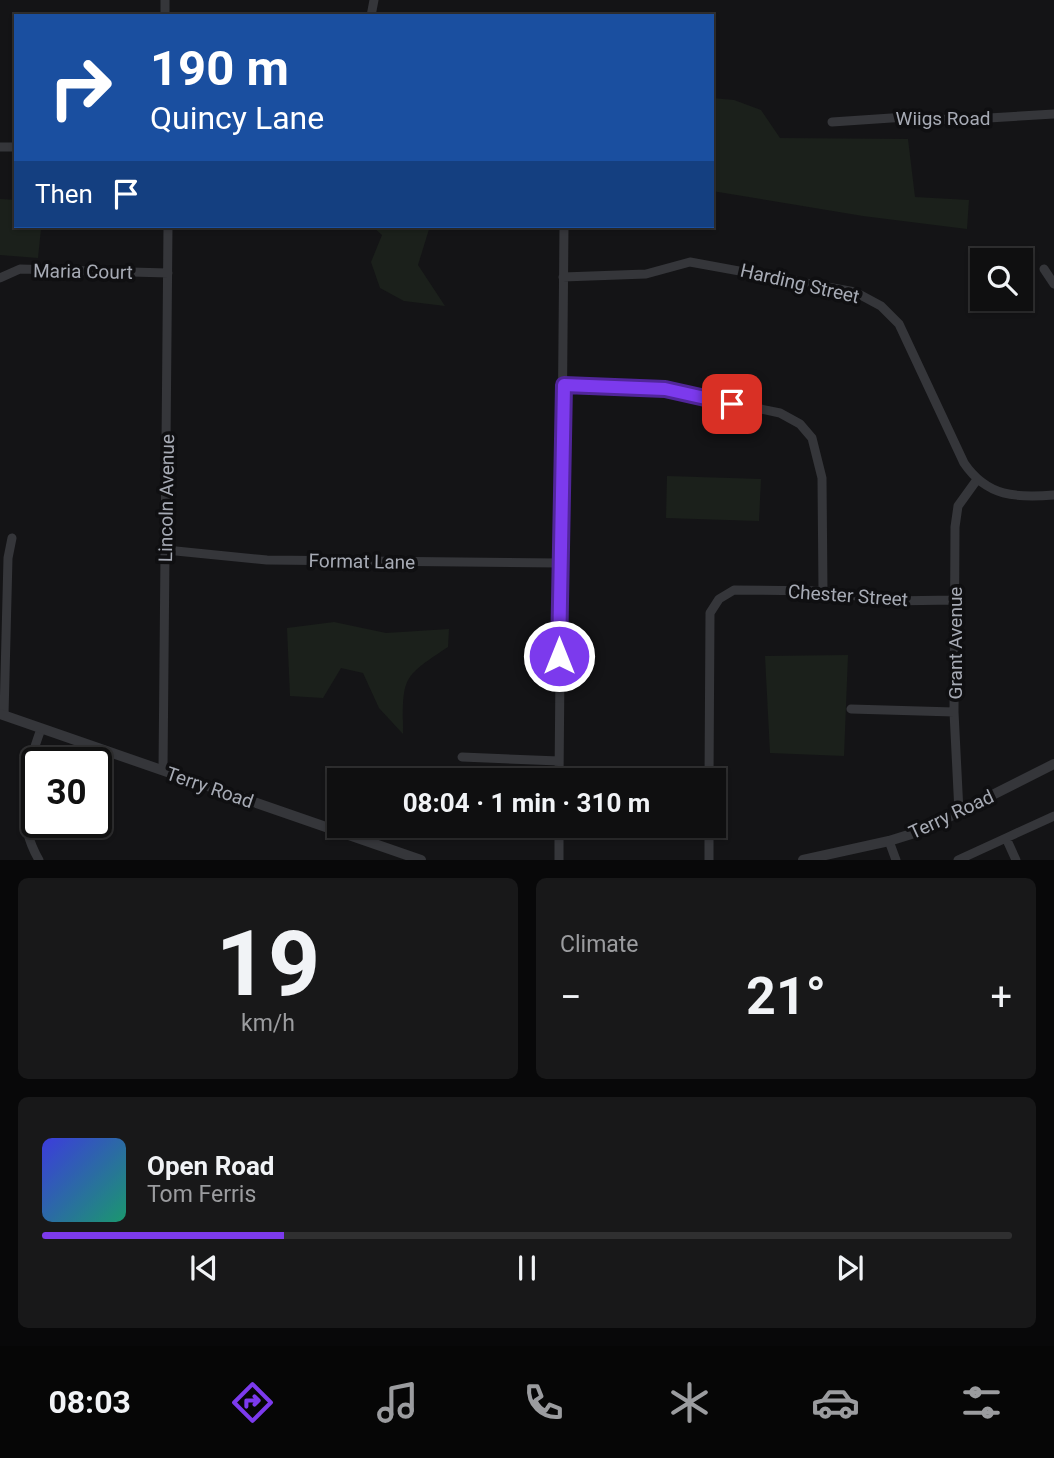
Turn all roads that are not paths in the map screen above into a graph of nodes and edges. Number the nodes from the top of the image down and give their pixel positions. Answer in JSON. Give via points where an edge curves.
{"nodes":[{"id":1,"x":1054,"y":114,"type":"edge"},
{"id":2,"x":832,"y":122,"type":"dead end"},
{"id":3,"x":168,"y":228,"type":"edge"},
{"id":4,"x":564,"y":228,"type":"edge"},
{"id":5,"x":1044,"y":269,"type":"dead end"},
{"id":6,"x":168,"y":273,"type":"junction"},
{"id":7,"x":564,"y":277,"type":"junction"},
{"id":8,"x":0,"y":278,"type":"edge"},
{"id":9,"x":1054,"y":284,"type":"edge"},
{"id":10,"x":564,"y":385,"type":"junction"},
{"id":11,"x":976,"y":481,"type":"junction"},
{"id":12,"x":1054,"y":495,"type":"edge"},
{"id":13,"x":12,"y":538,"type":"dead end"},
{"id":14,"x":166,"y":550,"type":"junction"},
{"id":15,"x":559,"y":563,"type":"junction"},
{"id":16,"x":823,"y":591,"type":"junction"},
{"id":17,"x":954,"y":600,"type":"junction"},
{"id":18,"x":851,"y":709,"type":"dead end"},
{"id":19,"x":954,"y":712,"type":"junction"},
{"id":20,"x":2,"y":715,"type":"edge"},
{"id":21,"x":41,"y":729,"type":"junction"},
{"id":22,"x":462,"y":757,"type":"dead end"},
{"id":23,"x":559,"y":761,"type":"junction"},
{"id":24,"x":1054,"y":764,"type":"edge"},
{"id":25,"x":559,"y":768,"type":"edge"},
{"id":26,"x":709,"y":768,"type":"edge"},
{"id":27,"x":163,"y":770,"type":"junction"},
{"id":28,"x":959,"y":812,"type":"junction"},
{"id":29,"x":1054,"y":816,"type":"edge"},
{"id":30,"x":559,"y":838,"type":"edge"},
{"id":31,"x":709,"y":838,"type":"edge"},
{"id":32,"x":1006,"y":838,"type":"junction"},
{"id":33,"x":889,"y":841,"type":"junction"},
{"id":34,"x":40,"y":859,"type":"edge"},
{"id":35,"x":421,"y":859,"type":"edge"},
{"id":36,"x":559,"y":859,"type":"edge"},
{"id":37,"x":709,"y":859,"type":"edge"},
{"id":38,"x":803,"y":859,"type":"edge"},
{"id":39,"x":896,"y":859,"type":"edge"},
{"id":40,"x":958,"y":859,"type":"edge"},
{"id":41,"x":1016,"y":859,"type":"edge"}],
"edges":[{"from":1,"to":2,"type":"street","name":"Wiigs Road"},
{"from":3,"to":6,"type":"street","name":"Lincoln Avenue"},
{"from":4,"to":7,"type":"street"},
{"from":5,"to":9,"type":"street"},
{"from":6,"to":8,"type":"street","name":"Maria Court","via":[[20,269]]},
{"from":6,"to":14,"type":"street","name":"Lincoln Avenue"},
{"from":7,"to":10,"type":"street"},
{"from":7,"to":11,"type":"street","name":"Harding Street","via":[[646,274],[690,262],[855,292],[881,306],[900,324]]},
{"from":10,"to":15,"type":"street"},
{"from":10,"to":16,"type":"street","via":[[665,389],[780,413],[800,424],[812,438],[822,478]]},
{"from":11,"to":12,"type":"street","via":[[1022,498]]},
{"from":11,"to":17,"type":"street","name":"Grant Avenue","via":[[958,506]]},
{"from":13,"to":20,"type":"street"},
{"from":14,"to":15,"type":"street","name":"Format Lane","via":[[267,560]]},
{"from":14,"to":27,"type":"street","name":"Lincoln Avenue"},
{"from":15,"to":23,"type":"street"},
{"from":16,"to":17,"type":"street","name":"Chester Street","via":[[890,601]]},
{"from":16,"to":26,"type":"street","name":"Chester Street","via":[[734,590],[719,599],[710,613]]},
{"from":17,"to":19,"type":"street","name":"Grant Avenue"},
{"from":18,"to":19,"type":"street"},
{"from":19,"to":28,"type":"street","name":"Grant Avenue"},
{"from":20,"to":21,"type":"street","name":"Terry Road"},
{"from":21,"to":27,"type":"street","name":"Terry Road"},
{"from":21,"to":34,"type":"street","via":[[28,764],[23,807],[32,847]]},
{"from":22,"to":23,"type":"street"},
{"from":23,"to":25,"type":"street"},
{"from":24,"to":28,"type":"street","name":"Terry Road"},
{"from":27,"to":35,"type":"street","name":"Terry Road"},
{"from":28,"to":33,"type":"street","name":"Terry Road"},
{"from":29,"to":32,"type":"street"},
{"from":30,"to":36,"type":"street"},
{"from":31,"to":37,"type":"street"},
{"from":32,"to":40,"type":"street"},
{"from":32,"to":41,"type":"street"},
{"from":33,"to":38,"type":"street","name":"Terry Road"},
{"from":33,"to":39,"type":"street"}]}
